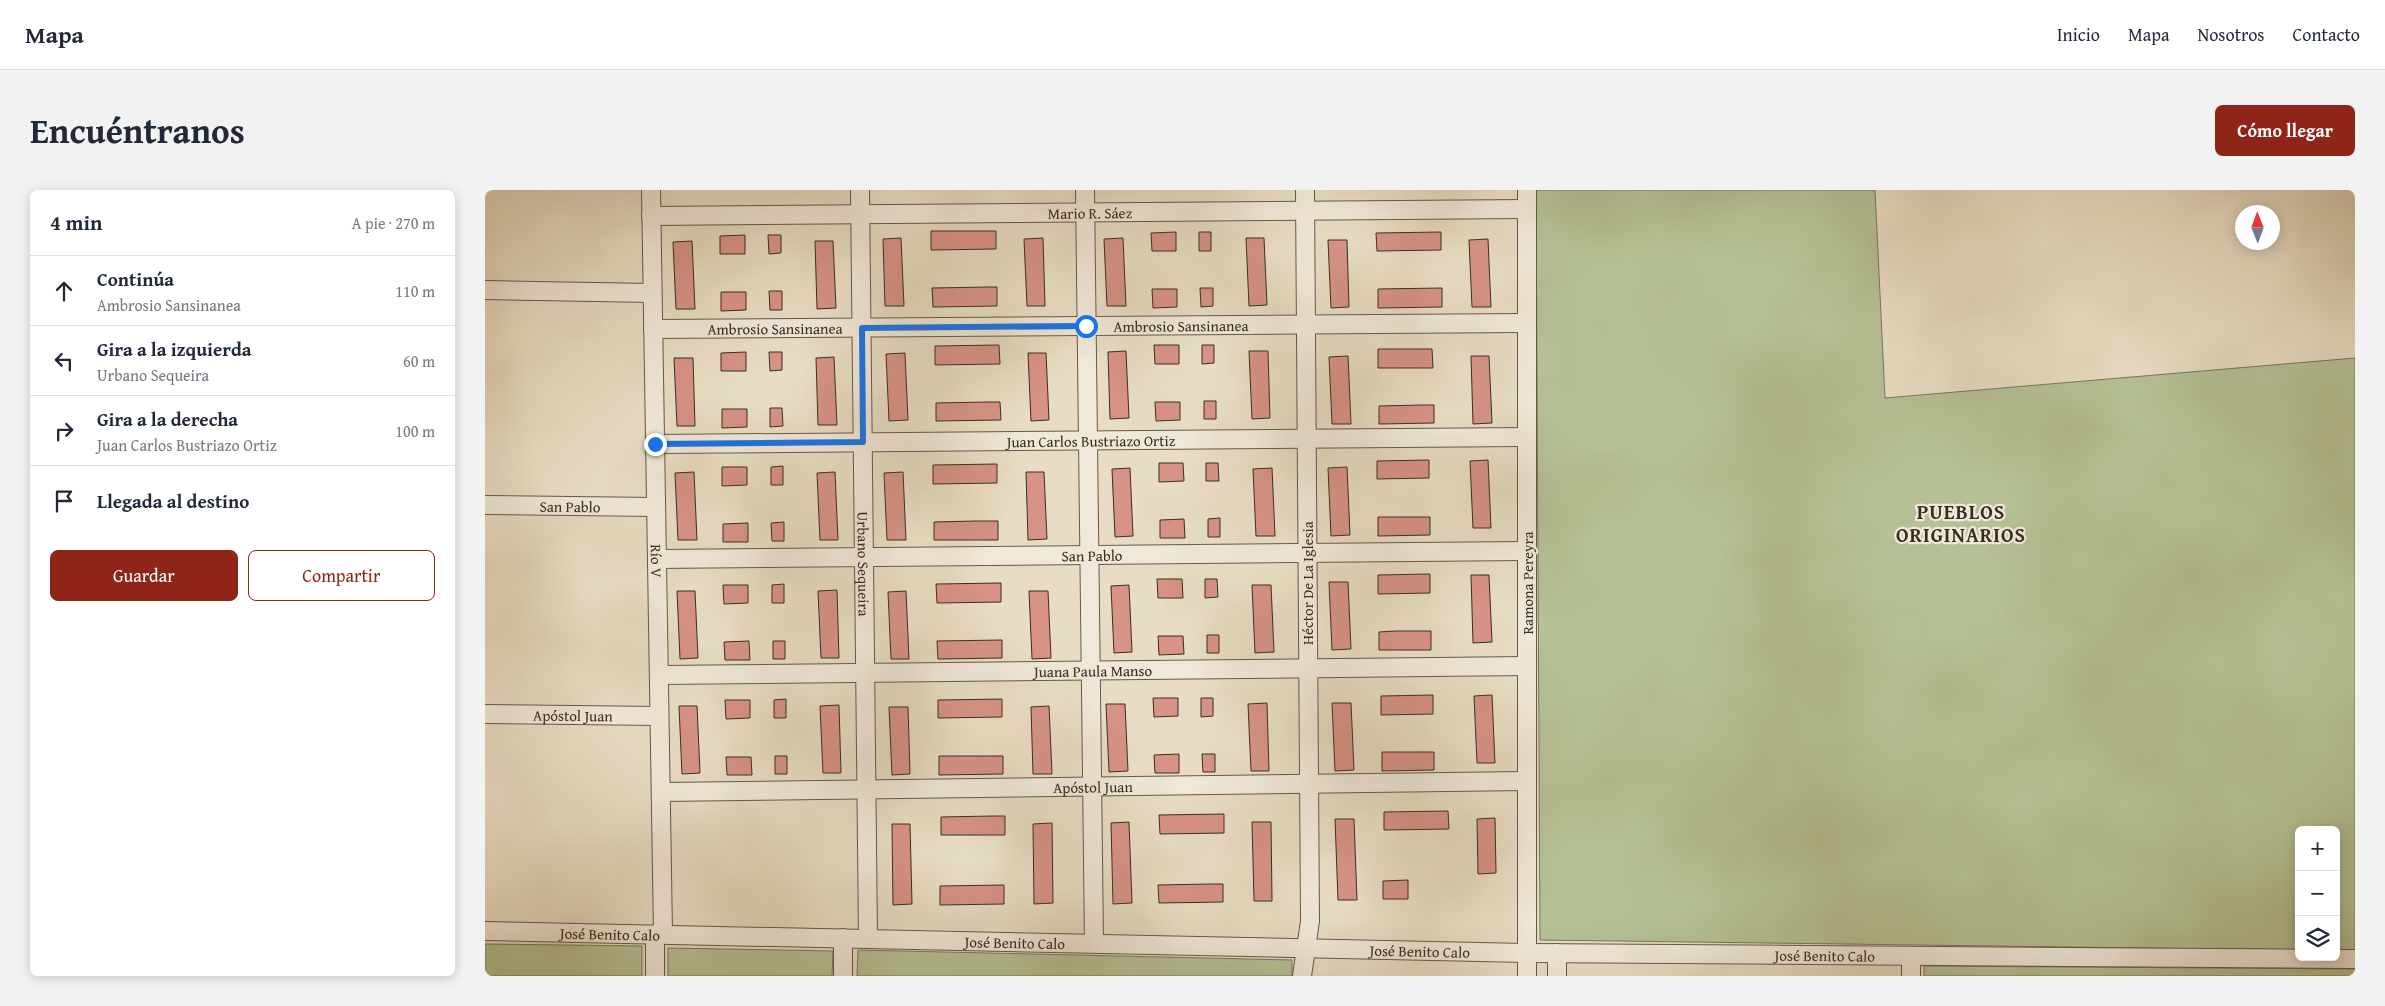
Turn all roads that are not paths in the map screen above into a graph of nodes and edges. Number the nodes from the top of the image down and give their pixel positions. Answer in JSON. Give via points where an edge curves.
{"nodes":[{"id":1,"x":651,"y":190,"type":"edge"},
{"id":2,"x":860,"y":190,"type":"edge"},
{"id":3,"x":1085,"y":190,"type":"edge"},
{"id":4,"x":1305,"y":190,"type":"edge"},
{"id":5,"x":1527,"y":190,"type":"edge"},
{"id":6,"x":1527,"y":209,"type":"junction"},
{"id":7,"x":1305,"y":211,"type":"junction"},
{"id":8,"x":1085,"y":212,"type":"junction"},
{"id":9,"x":861,"y":214,"type":"junction"},
{"id":10,"x":651,"y":216,"type":"junction"},
{"id":11,"x":485,"y":290,"type":"edge"},
{"id":12,"x":652,"y":293,"type":"junction"},
{"id":13,"x":1527,"y":323,"type":"junction"},
{"id":14,"x":1306,"y":325,"type":"junction"},
{"id":15,"x":1086,"y":326,"type":"junction"},
{"id":16,"x":862,"y":328,"type":"junction"},
{"id":17,"x":653,"y":329,"type":"junction"},
{"id":18,"x":1527,"y":437,"type":"junction"},
{"id":19,"x":1306,"y":439,"type":"junction"},
{"id":20,"x":1088,"y":440,"type":"junction"},
{"id":21,"x":863,"y":442,"type":"junction"},
{"id":22,"x":655,"y":444,"type":"junction"},
{"id":23,"x":485,"y":505,"type":"edge"},
{"id":24,"x":656,"y":507,"type":"junction"},
{"id":25,"x":1527,"y":551,"type":"junction"},
{"id":26,"x":1307,"y":553,"type":"junction"},
{"id":27,"x":1089,"y":555,"type":"junction"},
{"id":28,"x":864,"y":558,"type":"junction"},
{"id":29,"x":657,"y":560,"type":"junction"},
{"id":30,"x":1527,"y":666,"type":"junction"},
{"id":31,"x":1308,"y":668,"type":"junction"},
{"id":32,"x":1091,"y":670,"type":"junction"},
{"id":33,"x":865,"y":673,"type":"junction"},
{"id":34,"x":659,"y":675,"type":"junction"},
{"id":35,"x":485,"y":714,"type":"edge"},
{"id":36,"x":659,"y":716,"type":"junction"},
{"id":37,"x":1527,"y":781,"type":"junction"},
{"id":38,"x":1309,"y":784,"type":"junction"},
{"id":39,"x":1092,"y":787,"type":"junction"},
{"id":40,"x":866,"y":790,"type":"junction"},
{"id":41,"x":661,"y":792,"type":"junction"},
{"id":42,"x":485,"y":931,"type":"edge"},
{"id":43,"x":659,"y":934,"type":"junction"},
{"id":44,"x":843,"y":938,"type":"junction"},
{"id":45,"x":868,"y":938,"type":"junction"},
{"id":46,"x":1094,"y":943,"type":"junction"},
{"id":47,"x":1306,"y":948,"type":"junction"},
{"id":48,"x":1527,"y":953,"type":"junction"},
{"id":49,"x":1557,"y":953,"type":"junction"},
{"id":50,"x":1911,"y":956,"type":"junction"},
{"id":51,"x":2355,"y":959,"type":"edge"},
{"id":52,"x":655,"y":976,"type":"edge"},
{"id":53,"x":843,"y":976,"type":"edge"},
{"id":54,"x":1302,"y":976,"type":"edge"},
{"id":55,"x":1527,"y":976,"type":"edge"},
{"id":56,"x":1557,"y":976,"type":"edge"},
{"id":57,"x":1911,"y":976,"type":"edge"}],
"edges":[{"from":1,"to":10,"type":"street","name":"Río V"},
{"from":2,"to":9,"type":"street","name":"Urbano Sequeira"},
{"from":3,"to":8,"type":"street"},
{"from":4,"to":7,"type":"street","name":"Héctor De La Iglesia"},
{"from":5,"to":6,"type":"street","name":"Ramona Pereyra"},
{"from":6,"to":7,"type":"street","name":"Mario R. Sáez"},
{"from":6,"to":13,"type":"street","name":"Ramona Pereyra"},
{"from":7,"to":8,"type":"street","name":"Mario R. Sáez"},
{"from":7,"to":14,"type":"street","name":"Héctor De La Iglesia"},
{"from":8,"to":9,"type":"street","name":"Mario R. Sáez"},
{"from":8,"to":15,"type":"street"},
{"from":9,"to":10,"type":"street","name":"Mario R. Sáez"},
{"from":9,"to":16,"type":"street","name":"Urbano Sequeira"},
{"from":10,"to":12,"type":"street","name":"Río V"},
{"from":11,"to":12,"type":"street"},
{"from":12,"to":17,"type":"street","name":"Río V"},
{"from":13,"to":14,"type":"street","name":"Ambrosio Sansinanea"},
{"from":13,"to":18,"type":"street","name":"Ramona Pereyra"},
{"from":14,"to":15,"type":"street","name":"Ambrosio Sansinanea"},
{"from":14,"to":19,"type":"street","name":"Héctor De La Iglesia"},
{"from":15,"to":16,"type":"street","name":"Ambrosio Sansinanea"},
{"from":15,"to":20,"type":"street"},
{"from":16,"to":17,"type":"street","name":"Ambrosio Sansinanea"},
{"from":16,"to":21,"type":"street","name":"Urbano Sequeira"},
{"from":17,"to":22,"type":"street","name":"Río V"},
{"from":18,"to":19,"type":"street","name":"Juan Carlos Bustriazo Ortiz"},
{"from":18,"to":25,"type":"street","name":"Ramona Pereyra"},
{"from":19,"to":20,"type":"street","name":"Juan Carlos Bustriazo Ortiz"},
{"from":19,"to":26,"type":"street","name":"Héctor De La Iglesia"},
{"from":20,"to":21,"type":"street","name":"Juan Carlos Bustriazo Ortiz"},
{"from":20,"to":27,"type":"street"},
{"from":21,"to":22,"type":"street","name":"Juan Carlos Bustriazo Ortiz"},
{"from":21,"to":28,"type":"street","name":"Urbano Sequeira"},
{"from":22,"to":24,"type":"street","name":"Río V"},
{"from":23,"to":24,"type":"street","name":"San Pablo"},
{"from":24,"to":29,"type":"street","name":"Río V"},
{"from":25,"to":26,"type":"street","name":"San Pablo"},
{"from":25,"to":30,"type":"street","name":"Ramona Pereyra"},
{"from":26,"to":27,"type":"street","name":"San Pablo"},
{"from":26,"to":31,"type":"street","name":"Héctor De La Iglesia"},
{"from":27,"to":28,"type":"street","name":"San Pablo"},
{"from":27,"to":32,"type":"street"},
{"from":28,"to":29,"type":"street","name":"San Pablo"},
{"from":28,"to":33,"type":"street","name":"Urbano Sequeira"},
{"from":29,"to":34,"type":"street","name":"Río V"},
{"from":30,"to":31,"type":"street","name":"Juana Paula Manso"},
{"from":30,"to":37,"type":"street","name":"Ramona Pereyra"},
{"from":31,"to":32,"type":"street","name":"Juana Paula Manso"},
{"from":31,"to":38,"type":"street","name":"Héctor De La Iglesia"},
{"from":32,"to":33,"type":"street","name":"Juana Paula Manso"},
{"from":32,"to":39,"type":"street"},
{"from":33,"to":34,"type":"street","name":"Juana Paula Manso"},
{"from":33,"to":40,"type":"street","name":"Urbano Sequeira"},
{"from":34,"to":36,"type":"street","name":"Río V"},
{"from":35,"to":36,"type":"street","name":"Apóstol Juan"},
{"from":36,"to":41,"type":"street","name":"Río V"},
{"from":37,"to":38,"type":"street","name":"Apóstol Juan"},
{"from":37,"to":48,"type":"street","name":"Ramona Pereyra"},
{"from":38,"to":39,"type":"street","name":"Apóstol Juan"},
{"from":38,"to":47,"type":"street","name":"Héctor De La Iglesia","via":[[1310,921]]},
{"from":39,"to":40,"type":"street","name":"Apóstol Juan"},
{"from":39,"to":46,"type":"street"},
{"from":40,"to":41,"type":"street","name":"Apóstol Juan"},
{"from":40,"to":45,"type":"street","name":"Urbano Sequeira"},
{"from":41,"to":43,"type":"street","name":"Río V"},
{"from":42,"to":43,"type":"street","name":"José Benito Calo"},
{"from":43,"to":44,"type":"street","name":"José Benito Calo"},
{"from":43,"to":52,"type":"street","name":"Río V"},
{"from":44,"to":45,"type":"street","name":"José Benito Calo"},
{"from":44,"to":53,"type":"street"},
{"from":45,"to":46,"type":"street","name":"José Benito Calo"},
{"from":46,"to":47,"type":"street","name":"José Benito Calo"},
{"from":47,"to":48,"type":"street","name":"José Benito Calo"},
{"from":47,"to":54,"type":"street","name":"Héctor De La Iglesia"},
{"from":48,"to":49,"type":"street","name":"José Benito Calo"},
{"from":48,"to":55,"type":"street","name":"Ramona Pereyra"},
{"from":49,"to":50,"type":"street","name":"José Benito Calo"},
{"from":49,"to":56,"type":"street"},
{"from":50,"to":51,"type":"street","name":"José Benito Calo"},
{"from":50,"to":57,"type":"street"}]}
